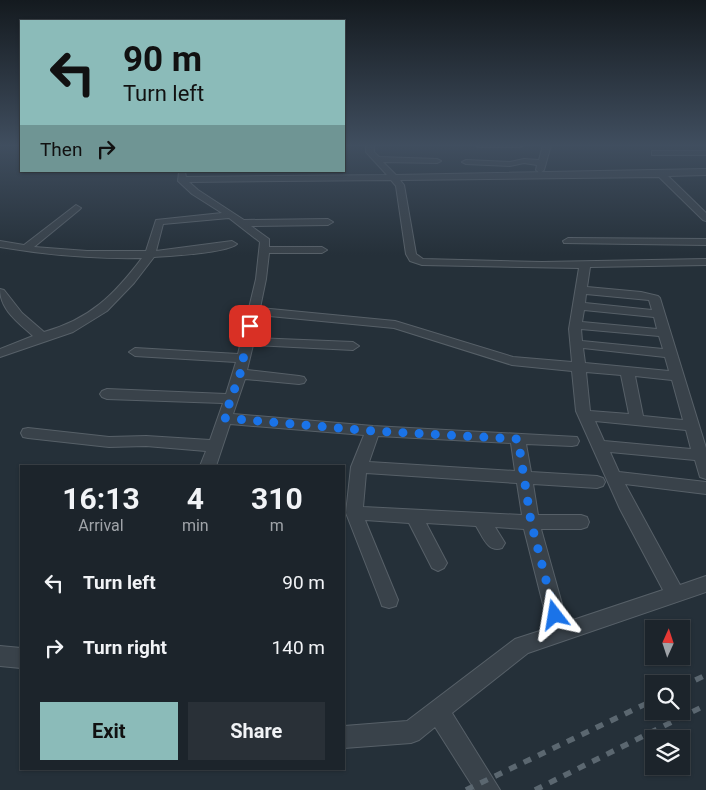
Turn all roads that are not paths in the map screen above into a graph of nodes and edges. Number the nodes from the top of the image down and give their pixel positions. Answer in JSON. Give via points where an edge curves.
{"nodes":[{"id":1,"x":189,"y":182,"type":"edge"},
{"id":2,"x":397,"y":182,"type":"edge"},
{"id":3,"x":669,"y":182,"type":"edge"},
{"id":4,"x":76,"y":208,"type":"dead end"},
{"id":5,"x":231,"y":215,"type":"junction"},
{"id":6,"x":706,"y":218,"type":"edge"},
{"id":7,"x":328,"y":222,"type":"dead end"},
{"id":8,"x":242,"y":223,"type":"junction"},
{"id":9,"x":568,"y":241,"type":"dead end"},
{"id":10,"x":706,"y":242,"type":"edge"},
{"id":11,"x":232,"y":244,"type":"dead end"},
{"id":12,"x":1,"y":248,"type":"edge"},
{"id":13,"x":25,"y":249,"type":"junction"},
{"id":14,"x":264,"y":250,"type":"junction"},
{"id":15,"x":322,"y":250,"type":"dead end"},
{"id":16,"x":150,"y":255,"type":"junction"},
{"id":17,"x":706,"y":262,"type":"edge"},
{"id":18,"x":585,"y":265,"type":"junction"},
{"id":19,"x":582,"y":290,"type":"junction"},
{"id":20,"x":0,"y":292,"type":"edge"},
{"id":21,"x":579,"y":306,"type":"junction"},
{"id":22,"x":254,"y":311,"type":"junction"},
{"id":23,"x":659,"y":314,"type":"junction"},
{"id":24,"x":576,"y":325,"type":"junction"},
{"id":25,"x":664,"y":333,"type":"junction"},
{"id":26,"x":42,"y":337,"type":"junction"},
{"id":27,"x":247,"y":341,"type":"junction"},
{"id":28,"x":577,"y":344,"type":"junction"},
{"id":29,"x":353,"y":346,"type":"dead end"},
{"id":30,"x":135,"y":352,"type":"dead end"},
{"id":31,"x":0,"y":353,"type":"edge"},
{"id":32,"x":670,"y":354,"type":"junction"},
{"id":33,"x":243,"y":358,"type":"junction"},
{"id":34,"x":578,"y":368,"type":"junction"},
{"id":35,"x":627,"y":372,"type":"junction"},
{"id":36,"x":240,"y":374,"type":"junction"},
{"id":37,"x":677,"y":376,"type":"junction"},
{"id":38,"x":298,"y":380,"type":"dead end"},
{"id":39,"x":107,"y":394,"type":"dead end"},
{"id":40,"x":231,"y":399,"type":"junction"},
{"id":41,"x":585,"y":415,"type":"junction"},
{"id":42,"x":224,"y":418,"type":"junction"},
{"id":43,"x":637,"y":421,"type":"junction"},
{"id":44,"x":692,"y":426,"type":"junction"},
{"id":45,"x":373,"y":431,"type":"junction"},
{"id":46,"x":28,"y":432,"type":"dead end"},
{"id":47,"x":518,"y":439,"type":"junction"},
{"id":48,"x":572,"y":441,"type":"dead end"},
{"id":49,"x":215,"y":446,"type":"junction"},
{"id":50,"x":598,"y":446,"type":"junction"},
{"id":51,"x":700,"y":455,"type":"junction"},
{"id":52,"x":208,"y":465,"type":"edge"},
{"id":53,"x":359,"y":467,"type":"junction"},
{"id":54,"x":706,"y":473,"type":"edge"},
{"id":55,"x":525,"y":478,"type":"junction"},
{"id":56,"x":613,"y":478,"type":"junction"},
{"id":57,"x":597,"y":482,"type":"dead end"},
{"id":58,"x":706,"y":488,"type":"edge"},
{"id":59,"x":354,"y":513,"type":"junction"},
{"id":60,"x":414,"y":516,"type":"junction"},
{"id":61,"x":481,"y":519,"type":"junction"},
{"id":62,"x":531,"y":522,"type":"junction"},
{"id":63,"x":581,"y":522,"type":"dead end"},
{"id":64,"x":496,"y":543,"type":"dead end"},
{"id":65,"x":438,"y":563,"type":"dead end"},
{"id":66,"x":706,"y":584,"type":"edge"},
{"id":67,"x":675,"y":594,"type":"junction"},
{"id":68,"x":389,"y":600,"type":"dead end"},
{"id":69,"x":560,"y":633,"type":"junction"},
{"id":70,"x":0,"y":656,"type":"edge"},
{"id":71,"x":20,"y":658,"type":"edge"},
{"id":72,"x":438,"y":711,"type":"junction"},
{"id":73,"x":345,"y":737,"type":"edge"},
{"id":74,"x":488,"y":790,"type":"edge"}],
"edges":[{"from":1,"to":5,"type":"street","via":[[195,192]]},
{"from":2,"to":18,"type":"street","via":[[414,259],[434,263]]},
{"from":3,"to":6,"type":"street"},
{"from":4,"to":13,"type":"street"},
{"from":5,"to":8,"type":"street"},
{"from":5,"to":16,"type":"street","via":[[159,222]]},
{"from":7,"to":8,"type":"street"},
{"from":8,"to":14,"type":"street","via":[[265,241]]},
{"from":9,"to":10,"type":"street"},
{"from":11,"to":16,"type":"street"},
{"from":12,"to":13,"type":"street"},
{"from":13,"to":16,"type":"street","via":[[91,255]]},
{"from":14,"to":15,"type":"street"},
{"from":14,"to":22,"type":"street"},
{"from":16,"to":26,"type":"street","via":[[103,309],[70,329]]},
{"from":17,"to":18,"type":"street"},
{"from":18,"to":19,"type":"street"},
{"from":19,"to":21,"type":"street"},
{"from":19,"to":23,"type":"street","via":[[649,296],[654,298]]},
{"from":20,"to":26,"type":"street","via":[[18,316]]},
{"from":21,"to":23,"type":"street"},
{"from":21,"to":24,"type":"street"},
{"from":22,"to":27,"type":"street"},
{"from":22,"to":34,"type":"street","via":[[395,325],[512,361]]},
{"from":23,"to":25,"type":"street"},
{"from":24,"to":25,"type":"street"},
{"from":24,"to":28,"type":"street"},
{"from":25,"to":32,"type":"street"},
{"from":26,"to":31,"type":"street"},
{"from":27,"to":29,"type":"street"},
{"from":27,"to":33,"type":"street"},
{"from":28,"to":32,"type":"street"},
{"from":28,"to":34,"type":"street"},
{"from":30,"to":33,"type":"street"},
{"from":32,"to":37,"type":"street"},
{"from":33,"to":36,"type":"street"},
{"from":34,"to":35,"type":"street"},
{"from":34,"to":41,"type":"street"},
{"from":35,"to":37,"type":"street"},
{"from":35,"to":43,"type":"street"},
{"from":36,"to":38,"type":"street"},
{"from":36,"to":40,"type":"street"},
{"from":37,"to":44,"type":"street"},
{"from":39,"to":40,"type":"street"},
{"from":40,"to":42,"type":"street"},
{"from":41,"to":43,"type":"street"},
{"from":41,"to":50,"type":"street"},
{"from":42,"to":45,"type":"street"},
{"from":42,"to":49,"type":"street"},
{"from":43,"to":44,"type":"street"},
{"from":44,"to":51,"type":"street"},
{"from":45,"to":47,"type":"street"},
{"from":45,"to":53,"type":"street"},
{"from":46,"to":49,"type":"street","via":[[109,442]]},
{"from":47,"to":48,"type":"street"},
{"from":47,"to":55,"type":"street"},
{"from":49,"to":52,"type":"street"},
{"from":50,"to":51,"type":"street"},
{"from":50,"to":56,"type":"street"},
{"from":51,"to":54,"type":"street"},
{"from":53,"to":55,"type":"street"},
{"from":53,"to":59,"type":"street"},
{"from":55,"to":57,"type":"street"},
{"from":55,"to":62,"type":"street"},
{"from":56,"to":58,"type":"street"},
{"from":56,"to":67,"type":"street"},
{"from":59,"to":60,"type":"street"},
{"from":59,"to":68,"type":"street"},
{"from":60,"to":61,"type":"street"},
{"from":60,"to":65,"type":"street"},
{"from":61,"to":62,"type":"street"},
{"from":61,"to":64,"type":"street"},
{"from":62,"to":63,"type":"street"},
{"from":62,"to":69,"type":"street"},
{"from":66,"to":67,"type":"street"},
{"from":67,"to":69,"type":"street"},
{"from":69,"to":72,"type":"street","via":[[522,646]]},
{"from":70,"to":71,"type":"street"},
{"from":72,"to":73,"type":"street","via":[[411,732]]},
{"from":72,"to":74,"type":"street"}]}
